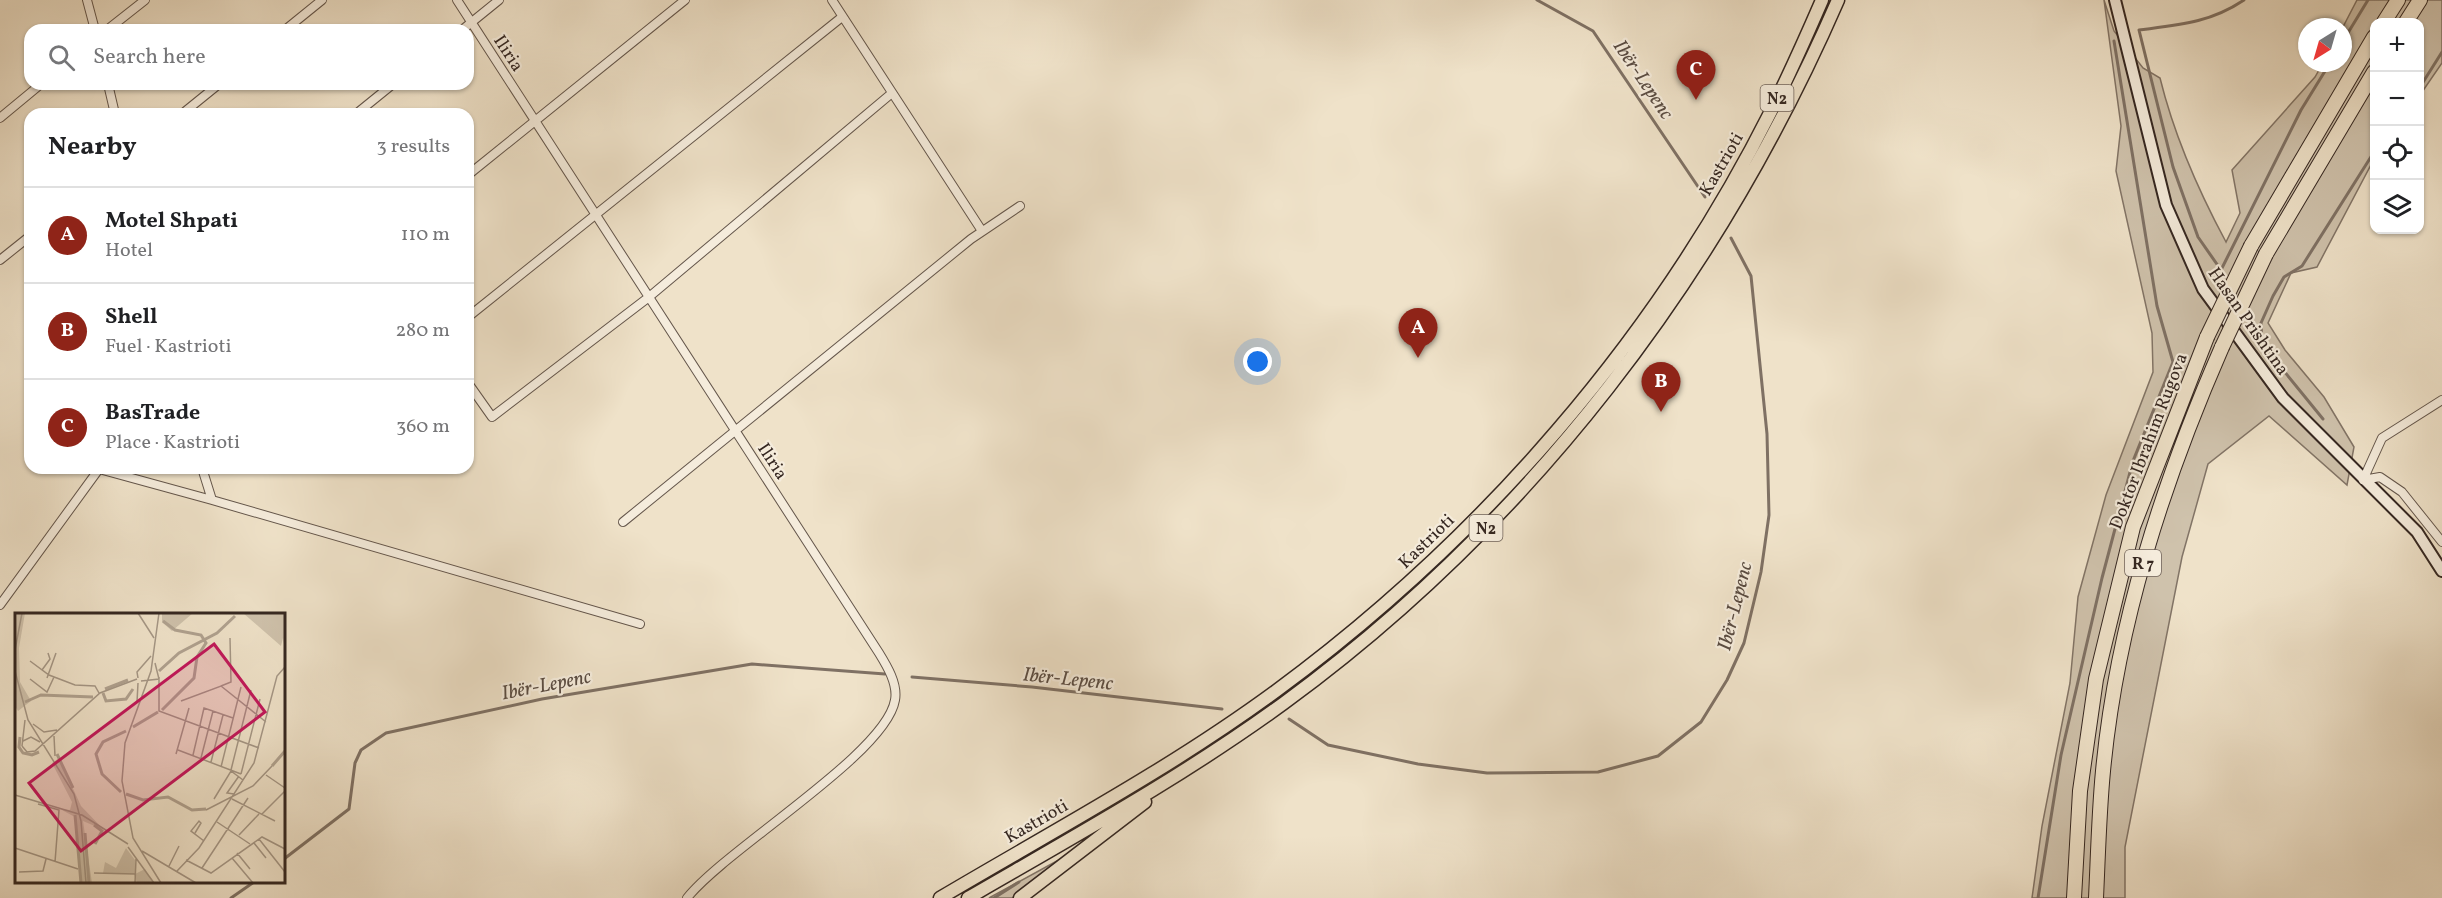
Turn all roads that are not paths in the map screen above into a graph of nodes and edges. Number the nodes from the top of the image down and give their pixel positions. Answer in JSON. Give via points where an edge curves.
{"nodes":[{"id":1,"x":87,"y":0,"type":"edge"},
{"id":2,"x":145,"y":0,"type":"edge"},
{"id":3,"x":322,"y":0,"type":"edge"},
{"id":4,"x":457,"y":0,"type":"edge"},
{"id":5,"x":499,"y":0,"type":"edge"},
{"id":6,"x":685,"y":0,"type":"edge"},
{"id":7,"x":832,"y":0,"type":"edge"},
{"id":8,"x":1822,"y":0,"type":"edge"},
{"id":9,"x":1838,"y":0,"type":"edge"},
{"id":10,"x":2115,"y":0,"type":"edge"},
{"id":11,"x":2398,"y":0,"type":"edge"},
{"id":12,"x":2420,"y":0,"type":"edge"},
{"id":13,"x":842,"y":17,"type":"junction"},
{"id":14,"x":2387,"y":18,"type":"edge"},
{"id":15,"x":2409,"y":18,"type":"edge"},
{"id":16,"x":471,"y":22,"type":"junction"},
{"id":17,"x":93,"y":24,"type":"edge"},
{"id":18,"x":115,"y":24,"type":"edge"},
{"id":19,"x":292,"y":24,"type":"edge"},
{"id":20,"x":469,"y":24,"type":"edge"},
{"id":21,"x":474,"y":27,"type":"edge"},
{"id":22,"x":2370,"y":44,"type":"edge"},
{"id":23,"x":2370,"y":79,"type":"edge"},
{"id":24,"x":34,"y":90,"type":"edge"},
{"id":25,"x":109,"y":90,"type":"edge"},
{"id":26,"x":212,"y":90,"type":"edge"},
{"id":27,"x":386,"y":90,"type":"edge"},
{"id":28,"x":892,"y":93,"type":"junction"},
{"id":29,"x":114,"y":108,"type":"edge"},
{"id":30,"x":189,"y":108,"type":"edge"},
{"id":31,"x":363,"y":108,"type":"edge"},
{"id":32,"x":0,"y":118,"type":"edge"},
{"id":33,"x":535,"y":122,"type":"junction"},
{"id":34,"x":474,"y":170,"type":"edge"},
{"id":35,"x":1020,"y":207,"type":"dead end"},
{"id":36,"x":596,"y":216,"type":"junction"},
{"id":37,"x":982,"y":231,"type":"junction"},
{"id":38,"x":24,"y":241,"type":"edge"},
{"id":39,"x":0,"y":260,"type":"edge"},
{"id":40,"x":649,"y":297,"type":"junction"},
{"id":41,"x":474,"y":312,"type":"edge"},
{"id":42,"x":474,"y":392,"type":"edge"},
{"id":43,"x":2442,"y":400,"type":"edge"},
{"id":44,"x":735,"y":430,"type":"junction"},
{"id":45,"x":95,"y":474,"type":"edge"},
{"id":46,"x":117,"y":474,"type":"edge"},
{"id":47,"x":204,"y":474,"type":"edge"},
{"id":48,"x":2363,"y":480,"type":"junction"},
{"id":49,"x":212,"y":500,"type":"junction"},
{"id":50,"x":623,"y":522,"type":"dead end"},
{"id":51,"x":2442,"y":542,"type":"edge"},
{"id":52,"x":2442,"y":572,"type":"edge"},
{"id":53,"x":0,"y":605,"type":"edge"},
{"id":54,"x":640,"y":624,"type":"dead end"},
{"id":55,"x":1194,"y":764,"type":"junction"},
{"id":56,"x":2073,"y":895,"type":"edge"},
{"id":57,"x":687,"y":898,"type":"edge"},
{"id":58,"x":940,"y":898,"type":"edge"},
{"id":59,"x":968,"y":898,"type":"edge"},
{"id":60,"x":1020,"y":898,"type":"edge"},
{"id":61,"x":2096,"y":898,"type":"edge"}],
"edges":[{"from":1,"to":17,"type":"street"},
{"from":2,"to":18,"type":"street"},
{"from":3,"to":19,"type":"street"},
{"from":4,"to":16,"type":"street","name":"Iliria"},
{"from":5,"to":16,"type":"street"},
{"from":6,"to":33,"type":"street"},
{"from":7,"to":13,"type":"street"},
{"from":8,"to":58,"type":"highway","name":"Kastrioti","number":"N2","via":[[1742,163],[1646,315],[1576,407],[1452,542],[1330,650],[1231,723],[1133,786]]},
{"from":9,"to":55,"type":"highway","name":"Kastrioti","number":"N2","via":[[1782,119],[1737,201],[1654,328],[1592,409],[1503,510],[1418,593],[1332,666]]},
{"from":10,"to":48,"type":"main road","name":"Hasan Prishtina","via":[[2166,205],[2203,289],[2283,398]]},
{"from":11,"to":14,"type":"highway"},
{"from":12,"to":15,"type":"highway"},
{"from":13,"to":28,"type":"street"},
{"from":13,"to":36,"type":"street"},
{"from":16,"to":20,"type":"street"},
{"from":21,"to":33,"type":"street","name":"Iliria"},
{"from":22,"to":56,"type":"highway","name":"Doktor Ibrahim Rugova","number":"R 7","bridge":true,"via":[[2251,246],[2207,338],[2133,526],[2096,679],[2080,791]]},
{"from":23,"to":61,"type":"highway","name":"Doktor Ibrahim Rugova","number":"R 7","bridge":true,"via":[[2266,254],[2189,422],[2154,520],[2123,642],[2103,770]]},
{"from":24,"to":32,"type":"street"},
{"from":25,"to":29,"type":"street"},
{"from":26,"to":30,"type":"street"},
{"from":27,"to":31,"type":"street"},
{"from":28,"to":37,"type":"street"},
{"from":28,"to":40,"type":"street"},
{"from":33,"to":34,"type":"street"},
{"from":33,"to":36,"type":"street","name":"Iliria"},
{"from":35,"to":37,"type":"street"},
{"from":36,"to":40,"type":"street","name":"Iliria"},
{"from":36,"to":41,"type":"street"},
{"from":37,"to":44,"type":"street"},
{"from":38,"to":39,"type":"street"},
{"from":40,"to":42,"type":"street","via":[[492,417]]},
{"from":40,"to":44,"type":"street","name":"Iliria"},
{"from":43,"to":48,"type":"street","via":[[2382,438]]},
{"from":44,"to":50,"type":"street"},
{"from":44,"to":57,"type":"street","name":"Iliria","via":[[879,653],[893,680],[896,700],[863,748]]},
{"from":45,"to":53,"type":"street"},
{"from":46,"to":49,"type":"street"},
{"from":47,"to":49,"type":"street"},
{"from":48,"to":51,"type":"street","via":[[2380,477],[2402,492]]},
{"from":48,"to":52,"type":"main road","name":"Hasan Prishtina","via":[[2417,532]]},
{"from":49,"to":54,"type":"street"},
{"from":55,"to":59,"type":"highway","name":"Kastrioti","number":"N2"},
{"from":55,"to":60,"type":"highway"}]}
